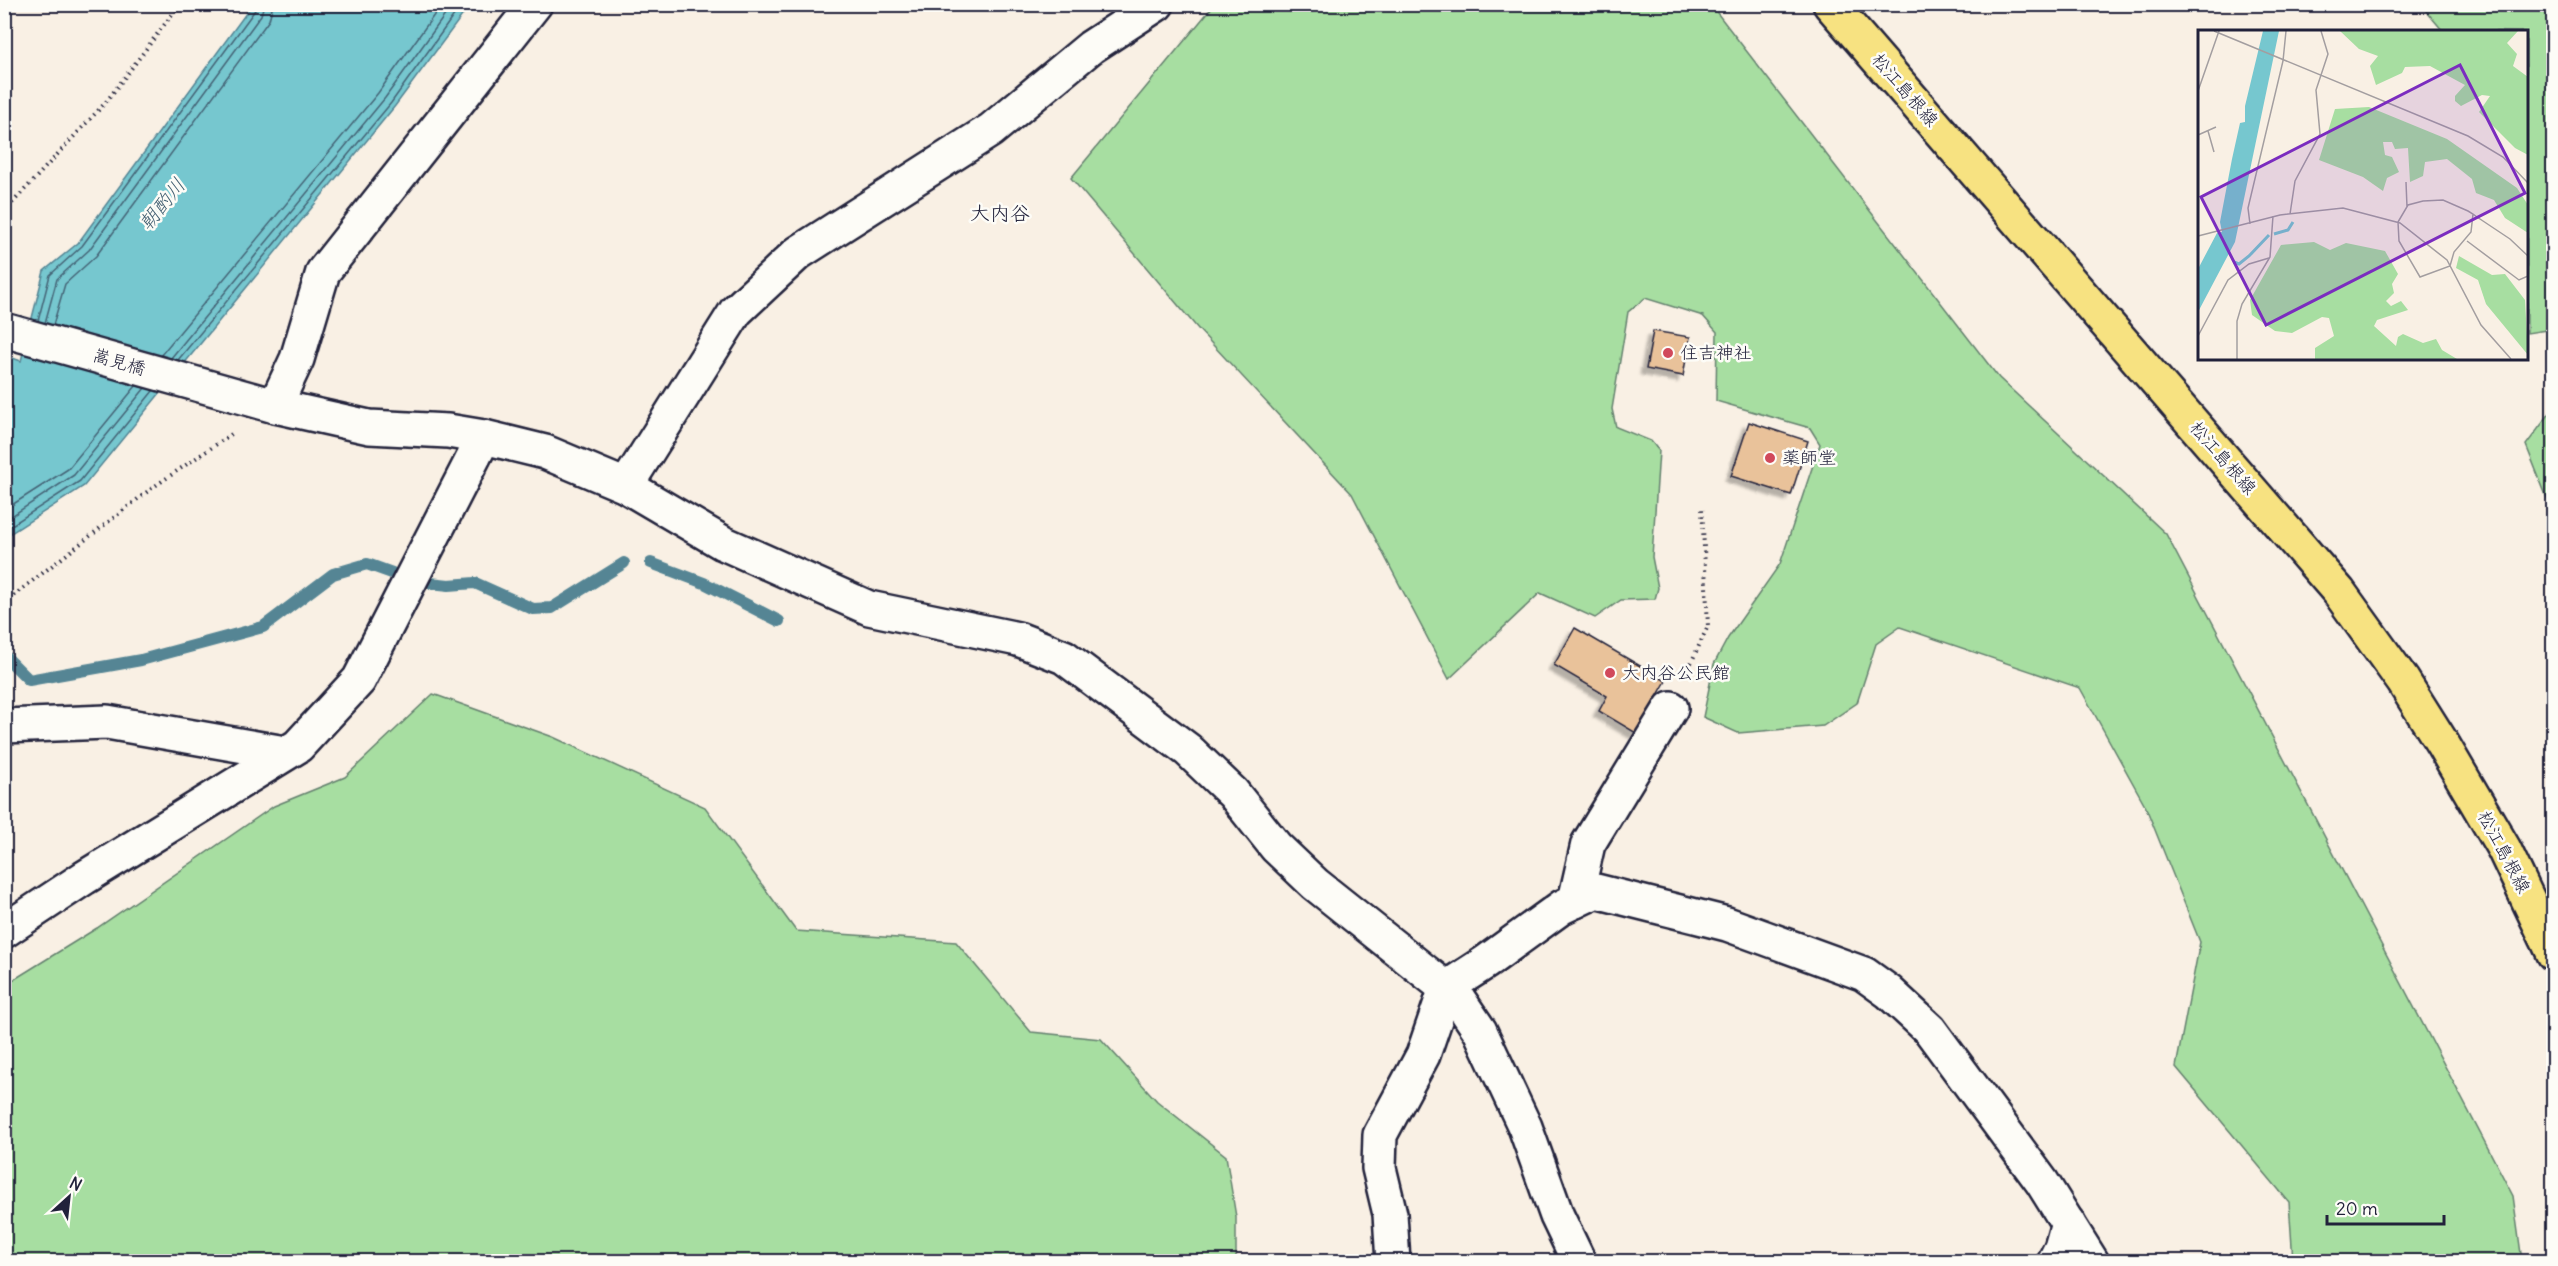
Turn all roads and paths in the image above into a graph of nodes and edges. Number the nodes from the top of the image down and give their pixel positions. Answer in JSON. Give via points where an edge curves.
{"nodes":[{"id":1,"x":180,"y":4,"type":"edge"},
{"id":2,"x":536,"y":4,"type":"edge"},
{"id":3,"x":1158,"y":4,"type":"edge"},
{"id":4,"x":1830,"y":4,"type":"edge"},
{"id":5,"x":4,"y":212,"type":"edge"},
{"id":6,"x":4,"y":330,"type":"edge"},
{"id":7,"x":275,"y":406,"type":"junction"},
{"id":8,"x":484,"y":437,"type":"junction"},
{"id":9,"x":626,"y":486,"type":"junction"},
{"id":10,"x":1702,"y":508,"type":"dead end"},
{"id":11,"x":4,"y":603,"type":"edge"},
{"id":12,"x":1671,"y":708,"type":"joint"},
{"id":13,"x":4,"y":726,"type":"edge"},
{"id":14,"x":285,"y":753,"type":"junction"},
{"id":15,"x":1575,"y":901,"type":"junction"},
{"id":16,"x":4,"y":931,"type":"edge"},
{"id":17,"x":2553,"y":954,"type":"edge"},
{"id":18,"x":1446,"y":988,"type":"junction"},
{"id":19,"x":2068,"y":1223,"type":"junction"},
{"id":20,"x":1393,"y":1262,"type":"edge"},
{"id":21,"x":1579,"y":1262,"type":"edge"},
{"id":22,"x":2054,"y":1262,"type":"edge"},
{"id":23,"x":2092,"y":1262,"type":"edge"}],
"edges":[{"from":1,"to":5,"type":"path","via":[[106,102]]},
{"from":2,"to":7,"type":"street","via":[[323,273],[297,359]]},
{"from":3,"to":9,"type":"street","via":[[1091,47],[991,130],[798,253],[736,311]]},
{"from":4,"to":17,"type":"main road","name":"松江島根線","via":[[2339,592],[2442,742],[2504,849]]},
{"from":6,"to":7,"type":"street","name":"嵩見橋"},
{"from":7,"to":8,"type":"street","name":"嵩見橋","via":[[369,426]]},
{"from":7,"to":11,"type":"path","via":[[152,488]]},
{"from":8,"to":9,"type":"street","name":"嵩見橋","via":[[545,452]]},
{"from":8,"to":14,"type":"street","via":[[359,680],[298,746]]},
{"from":9,"to":18,"type":"street","name":"嵩見橋","via":[[723,543],[869,608],[1018,639],[1064,657],[1188,750],[1233,793],[1276,847],[1316,884]]},
{"from":10,"to":12,"type":"path","via":[[1708,626]]},
{"from":12,"to":15,"type":"street","via":[[1588,844]]},
{"from":13,"to":14,"type":"street","via":[[107,722]]},
{"from":14,"to":16,"type":"street"},
{"from":15,"to":18,"type":"street"},
{"from":15,"to":19,"type":"street","via":[[1596,891],[1641,900],[1727,924],[1864,974],[1930,1030]]},
{"from":18,"to":20,"type":"street","via":[[1424,1055],[1380,1135],[1379,1168],[1390,1214]]},
{"from":18,"to":21,"type":"street","name":"嵩見橋","via":[[1457,997],[1480,1031],[1525,1127]]},
{"from":19,"to":22,"type":"street"},
{"from":19,"to":23,"type":"street"}]}
